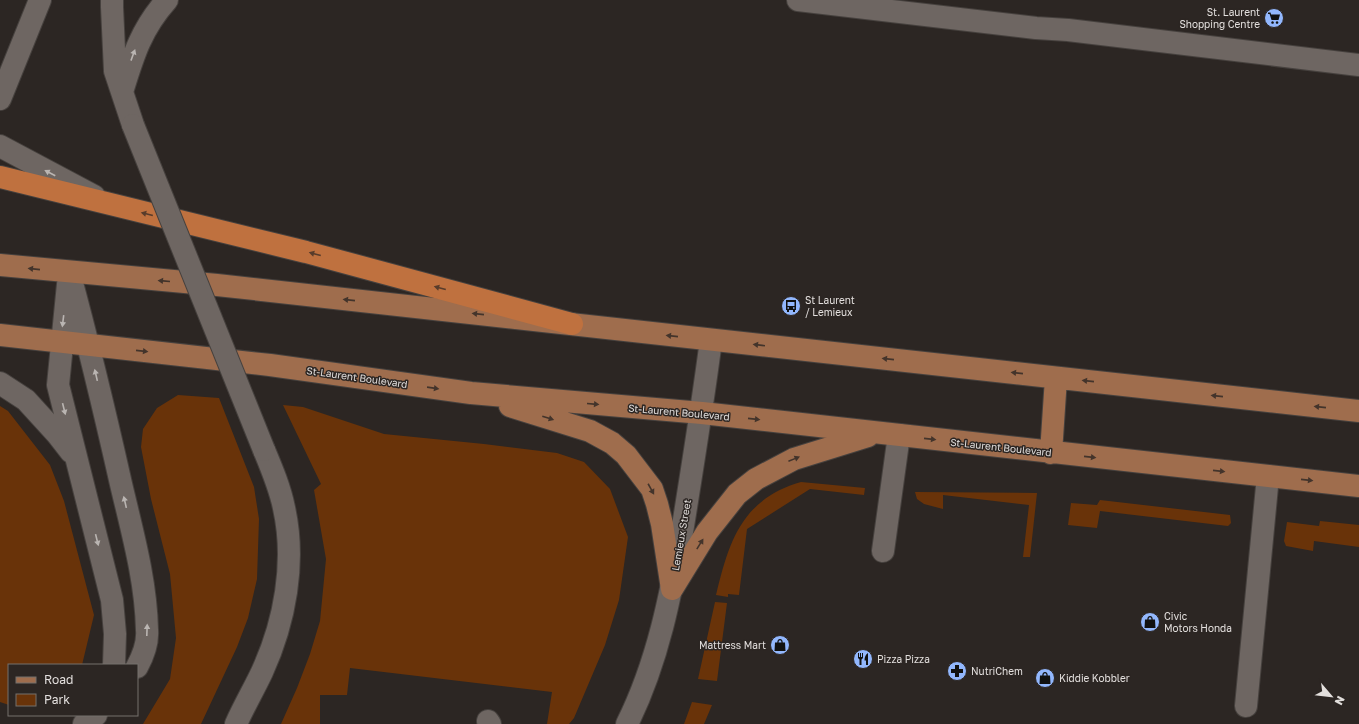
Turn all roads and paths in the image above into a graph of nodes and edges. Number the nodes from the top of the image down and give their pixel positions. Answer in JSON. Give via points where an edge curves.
{"nodes":[{"id":1,"x":40,"y":0,"type":"edge"},
{"id":2,"x":112,"y":0,"type":"edge"},
{"id":3,"x":167,"y":0,"type":"edge"},
{"id":4,"x":798,"y":0,"type":"edge"},
{"id":5,"x":1359,"y":65,"type":"edge"},
{"id":6,"x":122,"y":92,"type":"junction"},
{"id":7,"x":0,"y":99,"type":"edge"},
{"id":8,"x":4,"y":148,"type":"edge"},
{"id":9,"x":0,"y":177,"type":"edge"},
{"id":10,"x":109,"y":205,"type":"junction"},
{"id":11,"x":0,"y":265,"type":"edge"},
{"id":12,"x":69,"y":272,"type":"junction"},
{"id":13,"x":572,"y":324,"type":"junction"},
{"id":14,"x":0,"y":335,"type":"edge"},
{"id":15,"x":711,"y":340,"type":"junction"},
{"id":16,"x":61,"y":343,"type":"junction"},
{"id":17,"x":89,"y":345,"type":"junction"},
{"id":18,"x":1056,"y":378,"type":"junction"},
{"id":19,"x":0,"y":383,"type":"edge"},
{"id":20,"x":471,"y":393,"type":"junction"},
{"id":21,"x":1359,"y":411,"type":"edge"},
{"id":22,"x":702,"y":413,"type":"junction"},
{"id":23,"x":877,"y":433,"type":"junction"},
{"id":24,"x":899,"y":436,"type":"junction"},
{"id":25,"x":1051,"y":452,"type":"junction"},
{"id":26,"x":77,"y":462,"type":"junction"},
{"id":27,"x":1268,"y":476,"type":"junction"},
{"id":28,"x":1359,"y":486,"type":"edge"},
{"id":29,"x":883,"y":551,"type":"dead end"},
{"id":30,"x":672,"y":589,"type":"junction"},
{"id":31,"x":114,"y":664,"type":"edge"},
{"id":32,"x":138,"y":665,"type":"edge"},
{"id":33,"x":251,"y":693,"type":"junction"},
{"id":34,"x":1246,"y":706,"type":"dead end"},
{"id":35,"x":95,"y":716,"type":"edge"},
{"id":36,"x":84,"y":724,"type":"edge"},
{"id":37,"x":236,"y":724,"type":"edge"},
{"id":38,"x":250,"y":724,"type":"edge"},
{"id":39,"x":627,"y":724,"type":"edge"}],
"edges":[{"from":1,"to":7,"type":"street"},
{"from":2,"to":6,"type":"street","via":[[115,71]]},
{"from":6,"to":3,"type":"street","one_way":true,"via":[[133,55],[145,29]]},
{"from":4,"to":5,"type":"street"},
{"from":6,"to":33,"type":"street","bridge":true,"via":[[278,484],[284,508],[289,557],[285,600],[262,672]]},
{"from":10,"to":8,"type":"street","one_way":true},
{"from":9,"to":10,"type":"highway"},
{"from":13,"to":10,"type":"highway","one_way":true,"via":[[306,252]]},
{"from":12,"to":11,"type":"main road","one_way":true},
{"from":13,"to":12,"type":"main road","one_way":true,"via":[[217,285]]},
{"from":12,"to":16,"type":"street","one_way":true},
{"from":12,"to":17,"type":"street"},
{"from":15,"to":13,"type":"main road","one_way":true},
{"from":14,"to":16,"type":"main road","name":"St-Laurent Boulevard"},
{"from":18,"to":15,"type":"main road","one_way":true},
{"from":15,"to":22,"type":"street","name":"Lemieux Street"},
{"from":16,"to":17,"type":"main road","name":"St-Laurent Boulevard"},
{"from":16,"to":26,"type":"street","one_way":true,"via":[[58,385]]},
{"from":17,"to":20,"type":"main road","name":"St-Laurent Boulevard","one_way":true,"via":[[270,365]]},
{"from":32,"to":17,"type":"street","one_way":true,"via":[[148,631],[145,598],[137,552]]},
{"from":21,"to":18,"type":"main road","one_way":true},
{"from":18,"to":25,"type":"main road"},
{"from":19,"to":26,"type":"street","via":[[26,400],[57,434]]},
{"from":20,"to":22,"type":"main road","name":"St-Laurent Boulevard","one_way":true},
{"from":20,"to":30,"type":"main road","one_way":true,"via":[[590,431],[612,443],[626,455],[652,489],[662,524]]},
{"from":22,"to":23,"type":"main road","name":"St-Laurent Boulevard","one_way":true},
{"from":22,"to":30,"type":"street","name":"Lemieux Street"},
{"from":23,"to":24,"type":"main road","name":"St-Laurent Boulevard"},
{"from":30,"to":23,"type":"main road","one_way":true,"via":[[721,513],[737,494],[756,479],[794,459]]},
{"from":24,"to":25,"type":"main road","name":"St-Laurent Boulevard","one_way":true},
{"from":24,"to":29,"type":"street"},
{"from":25,"to":27,"type":"main road","name":"St-Laurent Boulevard","one_way":true},
{"from":26,"to":31,"type":"street","one_way":true,"via":[[112,600]]},
{"from":27,"to":28,"type":"main road","name":"St-Laurent Boulevard","one_way":true},
{"from":27,"to":34,"type":"street"},
{"from":30,"to":39,"type":"street","name":"Lemieux Street","via":[[651,668]]},
{"from":33,"to":37,"type":"street"},
{"from":33,"to":38,"type":"street"},
{"from":35,"to":36,"type":"street"}]}
